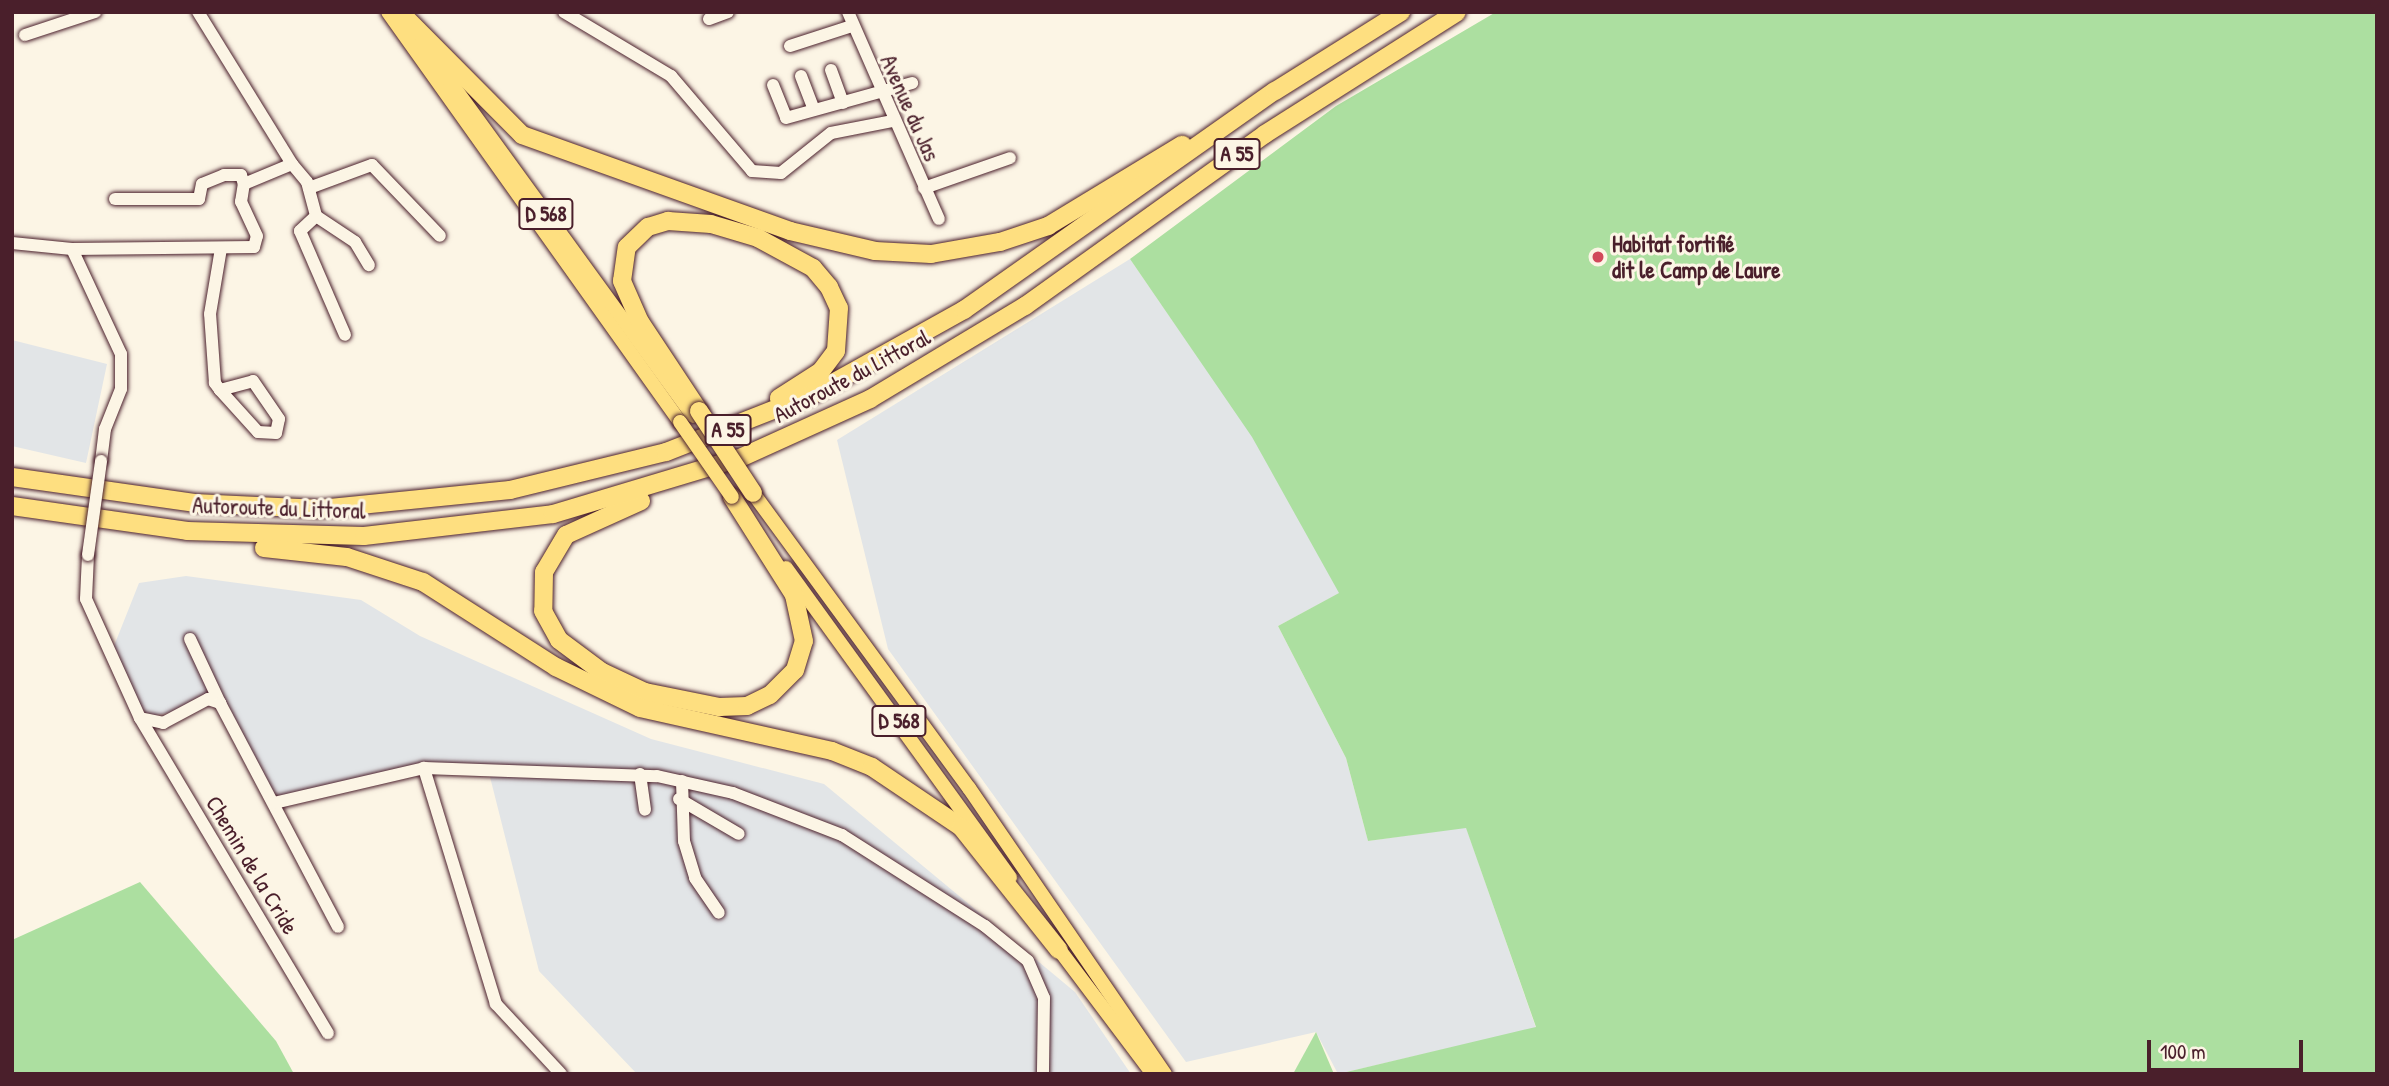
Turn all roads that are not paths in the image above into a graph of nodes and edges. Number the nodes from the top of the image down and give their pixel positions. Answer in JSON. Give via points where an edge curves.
{"nodes":[{"id":1,"x":95,"y":12,"type":"edge"},
{"id":2,"x":198,"y":12,"type":"edge"},
{"id":3,"x":388,"y":12,"type":"edge"},
{"id":4,"x":400,"y":12,"type":"edge"},
{"id":5,"x":564,"y":12,"type":"edge"},
{"id":6,"x":728,"y":12,"type":"edge"},
{"id":7,"x":848,"y":12,"type":"edge"},
{"id":8,"x":1401,"y":12,"type":"edge"},
{"id":9,"x":1457,"y":12,"type":"edge"},
{"id":10,"x":709,"y":19,"type":"dead end"},
{"id":11,"x":852,"y":26,"type":"junction"},
{"id":12,"x":25,"y":35,"type":"dead end"},
{"id":13,"x":790,"y":46,"type":"dead end"},
{"id":14,"x":1344,"y":46,"type":"junction"},
{"id":15,"x":831,"y":70,"type":"dead end"},
{"id":16,"x":801,"y":75,"type":"dead end"},
{"id":17,"x":912,"y":83,"type":"dead end"},
{"id":18,"x":773,"y":85,"type":"dead end"},
{"id":19,"x":880,"y":95,"type":"junction"},
{"id":20,"x":843,"y":103,"type":"junction"},
{"id":21,"x":814,"y":110,"type":"junction"},
{"id":22,"x":892,"y":121,"type":"junction"},
{"id":23,"x":1010,"y":158,"type":"dead end"},
{"id":24,"x":292,"y":164,"type":"junction"},
{"id":25,"x":244,"y":184,"type":"junction"},
{"id":26,"x":309,"y":188,"type":"junction"},
{"id":27,"x":924,"y":188,"type":"junction"},
{"id":28,"x":115,"y":199,"type":"dead end"},
{"id":29,"x":316,"y":216,"type":"junction"},
{"id":30,"x":939,"y":219,"type":"dead end"},
{"id":31,"x":440,"y":236,"type":"dead end"},
{"id":32,"x":12,"y":243,"type":"edge"},
{"id":33,"x":221,"y":248,"type":"junction"},
{"id":34,"x":72,"y":249,"type":"junction"},
{"id":35,"x":369,"y":265,"type":"dead end"},
{"id":36,"x":1025,"y":306,"type":"junction"},
{"id":37,"x":345,"y":335,"type":"dead end"},
{"id":38,"x":220,"y":390,"type":"junction"},
{"id":39,"x":691,"y":416,"type":"junction"},
{"id":40,"x":12,"y":477,"type":"edge"},
{"id":41,"x":732,"y":497,"type":"junction"},
{"id":42,"x":756,"y":497,"type":"joint"},
{"id":43,"x":446,"y":499,"type":"junction"},
{"id":44,"x":12,"y":509,"type":"edge"},
{"id":45,"x":190,"y":639,"type":"dead end"},
{"id":46,"x":220,"y":703,"type":"junction"},
{"id":47,"x":141,"y":718,"type":"junction"},
{"id":48,"x":424,"y":768,"type":"junction"},
{"id":49,"x":640,"y":774,"type":"junction"},
{"id":50,"x":682,"y":781,"type":"junction"},
{"id":51,"x":679,"y":799,"type":"junction"},
{"id":52,"x":274,"y":803,"type":"junction"},
{"id":53,"x":645,"y":810,"type":"dead end"},
{"id":54,"x":738,"y":834,"type":"dead end"},
{"id":55,"x":719,"y":913,"type":"dead end"},
{"id":56,"x":338,"y":928,"type":"dead end"},
{"id":57,"x":1059,"y":950,"type":"junction"},
{"id":58,"x":328,"y":1033,"type":"dead end"},
{"id":59,"x":1140,"y":1058,"type":"junction"},
{"id":60,"x":561,"y":1074,"type":"edge"},
{"id":61,"x":1043,"y":1074,"type":"edge"},
{"id":62,"x":1146,"y":1074,"type":"edge"},
{"id":63,"x":1153,"y":1074,"type":"edge"},
{"id":64,"x":1165,"y":1074,"type":"edge"}],
"edges":[{"from":1,"to":12,"type":"street"},
{"from":2,"to":24,"type":"street"},
{"from":3,"to":39,"type":"main road","number":"D 568"},
{"from":4,"to":14,"type":"highway","via":[[495,115],[551,149],[790,231],[875,251],[931,254],[1000,242],[1048,226]]},
{"from":4,"to":39,"type":"main road","number":"D 568"},
{"from":5,"to":22,"type":"street","via":[[671,76],[752,172],[781,173],[831,133]]},
{"from":6,"to":10,"type":"street"},
{"from":7,"to":11,"type":"street","name":"Avenue du Jas"},
{"from":8,"to":14,"type":"highway","name":"Autoroute du Littoral","number":"A 55"},
{"from":9,"to":36,"type":"highway","name":"Autoroute du Littoral","number":"A 55","via":[[1265,134]]},
{"from":11,"to":13,"type":"street"},
{"from":11,"to":19,"type":"street","name":"Avenue du Jas"},
{"from":14,"to":43,"type":"highway","name":"Autoroute du Littoral","number":"A 55","via":[[964,310],[813,394],[667,452],[584,475]]},
{"from":15,"to":20,"type":"street"},
{"from":16,"to":21,"type":"street"},
{"from":17,"to":19,"type":"street"},
{"from":18,"to":21,"type":"street","via":[[786,118]]},
{"from":19,"to":20,"type":"street"},
{"from":19,"to":22,"type":"street","name":"Avenue du Jas"},
{"from":20,"to":21,"type":"street"},
{"from":22,"to":27,"type":"street","name":"Avenue du Jas"},
{"from":23,"to":27,"type":"street"},
{"from":24,"to":25,"type":"street"},
{"from":24,"to":26,"type":"street"},
{"from":25,"to":28,"type":"street","via":[[241,175],[224,175],[202,184],[199,199]]},
{"from":25,"to":33,"type":"street","via":[[241,202],[257,236],[254,247]]},
{"from":26,"to":29,"type":"street"},
{"from":26,"to":31,"type":"street","via":[[372,165]]},
{"from":27,"to":30,"type":"street","name":"Avenue du Jas"},
{"from":29,"to":35,"type":"street","via":[[355,242]]},
{"from":29,"to":37,"type":"street","via":[[300,231]]},
{"from":32,"to":34,"type":"street"},
{"from":33,"to":34,"type":"street"},
{"from":33,"to":38,"type":"street","via":[[210,314]]},
{"from":34,"to":47,"type":"street","name":"Chemin de la Cride","bridge":true,"via":[[121,354],[121,389],[101,461],[86,599]]},
{"from":36,"to":41,"type":"highway","via":[[825,429],[566,536],[553,550],[542,585],[543,611],[559,640],[603,672],[687,704],[747,706],[786,682],[804,641],[799,608]]},
{"from":36,"to":44,"type":"highway","name":"Autoroute du Littoral","number":"A 55","via":[[813,427],[728,463],[553,514],[320,539],[187,531]]},
{"from":38,"to":38,"type":"street","via":[[258,432],[276,433],[279,419],[253,380]]},
{"from":39,"to":41,"type":"main road","number":"D 568","bridge":true},
{"from":39,"to":42,"type":"highway","bridge":true},
{"from":39,"to":43,"type":"highway","via":[[622,281],[627,247],[648,227],[668,221],[711,224],[758,239],[813,268],[839,308],[841,330],[821,372],[766,405],[678,441]]},
{"from":40,"to":43,"type":"highway","name":"Autoroute du Littoral","number":"A 55","via":[[194,503],[320,509]]},
{"from":41,"to":57,"type":"main road","number":"D 568"},
{"from":42,"to":64,"type":"main road","number":"D 568","via":[[969,788]]},
{"from":44,"to":57,"type":"highway","via":[[123,533],[315,552],[381,566],[462,603],[556,667],[640,709],[832,751],[872,767],[961,827]]},
{"from":45,"to":46,"type":"street","name":"Chemin de la Cride"},
{"from":46,"to":47,"type":"street","via":[[208,699],[163,723]]},
{"from":46,"to":52,"type":"street","name":"Chemin de la Cride"},
{"from":47,"to":58,"type":"street","name":"Chemin de la Cride"},
{"from":48,"to":49,"type":"street"},
{"from":48,"to":52,"type":"street"},
{"from":48,"to":60,"type":"street","via":[[496,1004]]},
{"from":49,"to":50,"type":"street"},
{"from":49,"to":53,"type":"street"},
{"from":50,"to":51,"type":"street"},
{"from":50,"to":61,"type":"street","via":[[842,835],[1013,946],[1036,974],[1044,998]]},
{"from":51,"to":54,"type":"street"},
{"from":51,"to":55,"type":"street","via":[[695,878]]},
{"from":52,"to":56,"type":"street","name":"Chemin de la Cride"},
{"from":57,"to":59,"type":"main road","number":"D 568"},
{"from":59,"to":62,"type":"street"},
{"from":59,"to":63,"type":"main road","number":"D 568"}]}
